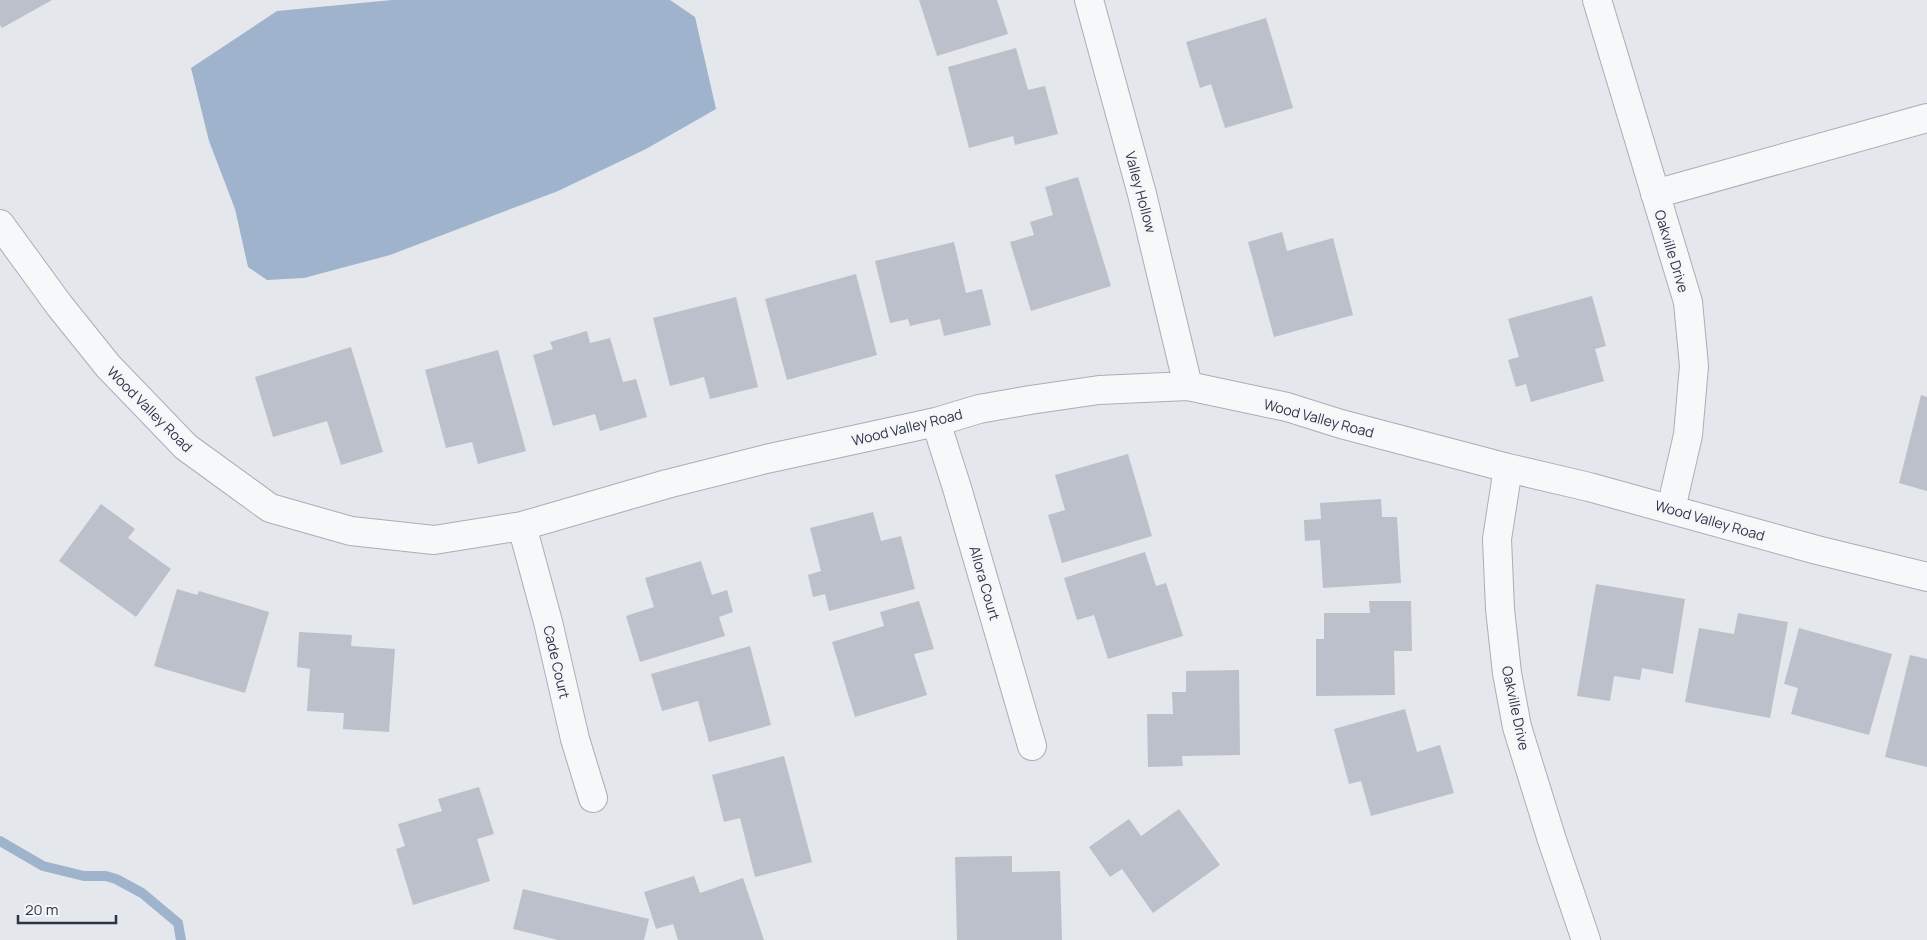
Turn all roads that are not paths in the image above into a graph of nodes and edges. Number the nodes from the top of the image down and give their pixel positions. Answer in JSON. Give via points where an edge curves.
{"nodes":[{"id":1,"x":1089,"y":0,"type":"edge"},
{"id":2,"x":1597,"y":0,"type":"edge"},
{"id":3,"x":1927,"y":118,"type":"edge"},
{"id":4,"x":1655,"y":194,"type":"junction"},
{"id":5,"x":0,"y":224,"type":"edge"},
{"id":6,"x":1188,"y":386,"type":"junction"},
{"id":7,"x":936,"y":422,"type":"junction"},
{"id":8,"x":1508,"y":468,"type":"junction"},
{"id":9,"x":1671,"y":509,"type":"junction"},
{"id":10,"x":522,"y":526,"type":"junction"},
{"id":11,"x":1927,"y":577,"type":"edge"},
{"id":12,"x":1032,"y":746,"type":"dead end"},
{"id":13,"x":593,"y":798,"type":"dead end"},
{"id":14,"x":1586,"y":940,"type":"edge"}],
"edges":[{"from":1,"to":6,"type":"street","name":"Valley Hollow","via":[[1142,194]]},
{"from":2,"to":4,"type":"street","name":"Oakville Drive"},
{"from":3,"to":4,"type":"street"},
{"from":4,"to":9,"type":"street","name":"Oakville Drive","via":[[1688,302],[1694,366],[1688,435]]},
{"from":5,"to":10,"type":"street","name":"Wood Valley Road","via":[[108,366],[186,447],[270,508],[351,530],[434,540]]},
{"from":6,"to":7,"type":"street","name":"Wood Valley Road","via":[[1099,390],[1047,397],[979,409]]},
{"from":6,"to":8,"type":"street","name":"Wood Valley Road","via":[[1286,408]]},
{"from":7,"to":10,"type":"street","name":"Wood Valley Road","via":[[721,471]]},
{"from":7,"to":12,"type":"street","name":"Allora Court"},
{"from":8,"to":9,"type":"street","name":"Wood Valley Road"},
{"from":8,"to":14,"type":"street","name":"Oakville Drive","via":[[1497,539],[1507,673],[1517,727]]},
{"from":9,"to":11,"type":"street","name":"Wood Valley Road"},
{"from":10,"to":13,"type":"street","name":"Cade Court","via":[[574,739]]}]}
